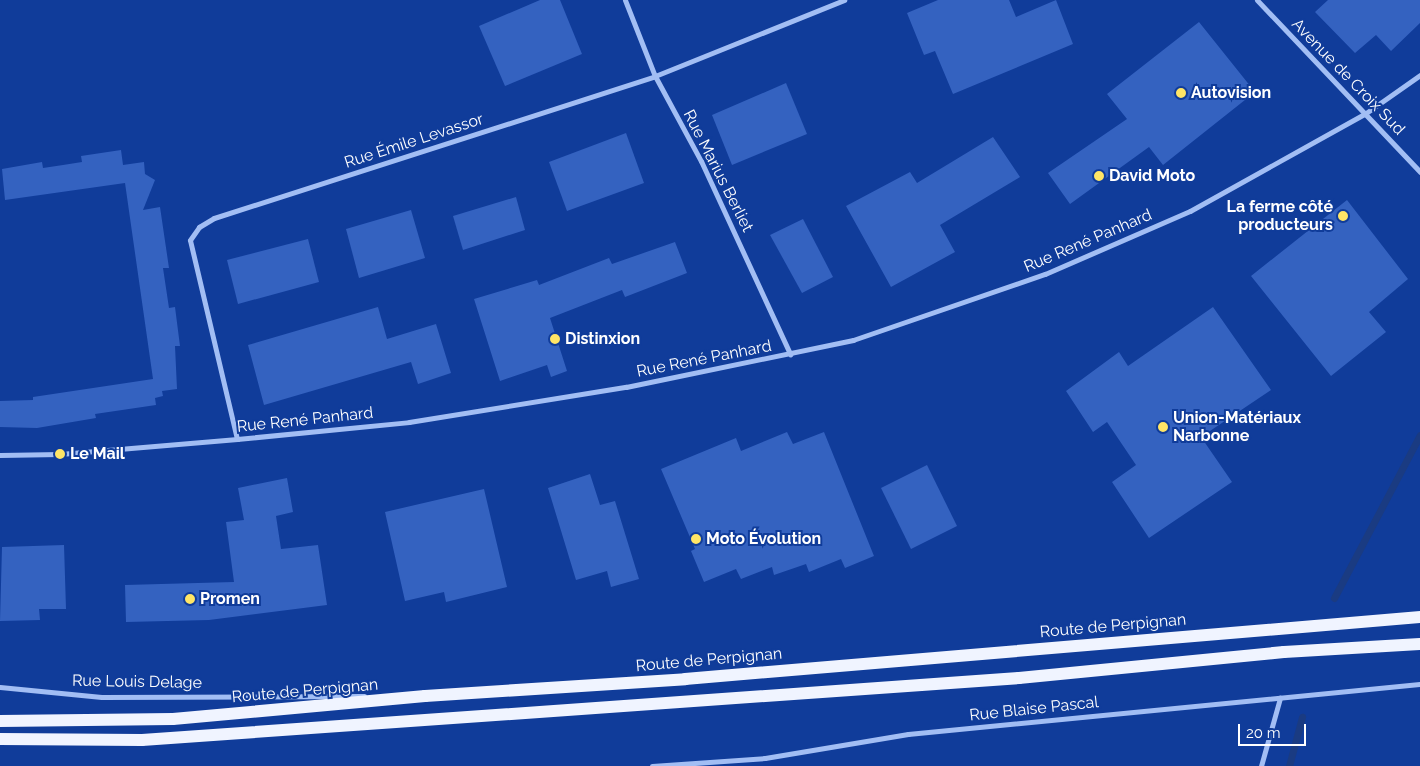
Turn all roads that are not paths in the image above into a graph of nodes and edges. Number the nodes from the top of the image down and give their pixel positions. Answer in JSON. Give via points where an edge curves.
{"nodes":[{"id":1,"x":625,"y":0,"type":"edge"},
{"id":2,"x":844,"y":0,"type":"edge"},
{"id":3,"x":1257,"y":0,"type":"edge"},
{"id":4,"x":654,"y":76,"type":"junction"},
{"id":5,"x":1420,"y":76,"type":"edge"},
{"id":6,"x":1366,"y":114,"type":"junction"},
{"id":7,"x":1420,"y":172,"type":"edge"},
{"id":8,"x":790,"y":354,"type":"junction"},
{"id":9,"x":237,"y":440,"type":"junction"},
{"id":10,"x":0,"y":455,"type":"edge"},
{"id":11,"x":1420,"y":617,"type":"edge"},
{"id":12,"x":1420,"y":644,"type":"edge"},
{"id":13,"x":1420,"y":684,"type":"edge"},
{"id":14,"x":0,"y":686,"type":"edge"},
{"id":15,"x":425,"y":696,"type":"junction"},
{"id":16,"x":1280,"y":698,"type":"junction"},
{"id":17,"x":0,"y":721,"type":"edge"},
{"id":18,"x":0,"y":740,"type":"edge"},
{"id":19,"x":652,"y":766,"type":"edge"},
{"id":20,"x":1261,"y":766,"type":"edge"}],
"edges":[{"from":1,"to":4,"type":"street","name":"Rue Marius Berliet"},
{"from":2,"to":4,"type":"street","name":"Rue Émile Levassor"},
{"from":3,"to":6,"type":"street","name":"Avenue de Croix Sud"},
{"from":4,"to":8,"type":"street","name":"Rue Marius Berliet","via":[[721,203]]},
{"from":4,"to":9,"type":"street","name":"Rue Émile Levassor","via":[[214,218],[200,227],[190,240]]},
{"from":5,"to":6,"type":"street","name":"Rue René Panhard"},
{"from":6,"to":7,"type":"street","name":"Avenue de Croix Sud"},
{"from":6,"to":8,"type":"street","name":"Rue René Panhard","via":[[1190,211],[1046,274],[853,340]]},
{"from":8,"to":9,"type":"street","name":"Rue René Panhard","via":[[578,396],[409,422]]},
{"from":9,"to":10,"type":"street","name":"Rue René Panhard","via":[[60,454]]},
{"from":11,"to":15,"type":"main road","name":"Route de Perpignan","via":[[685,679]]},
{"from":12,"to":18,"type":"main road","via":[[1284,652],[1018,678],[152,739]]},
{"from":13,"to":16,"type":"street","name":"Rue Blaise Pascal"},
{"from":14,"to":15,"type":"street","name":"Rue Louis Delage","via":[[102,697]]},
{"from":15,"to":17,"type":"main road","name":"Route de Perpignan","via":[[174,719]]},
{"from":16,"to":19,"type":"street","name":"Rue Blaise Pascal","via":[[908,734],[765,758]]},
{"from":16,"to":20,"type":"street"}]}
